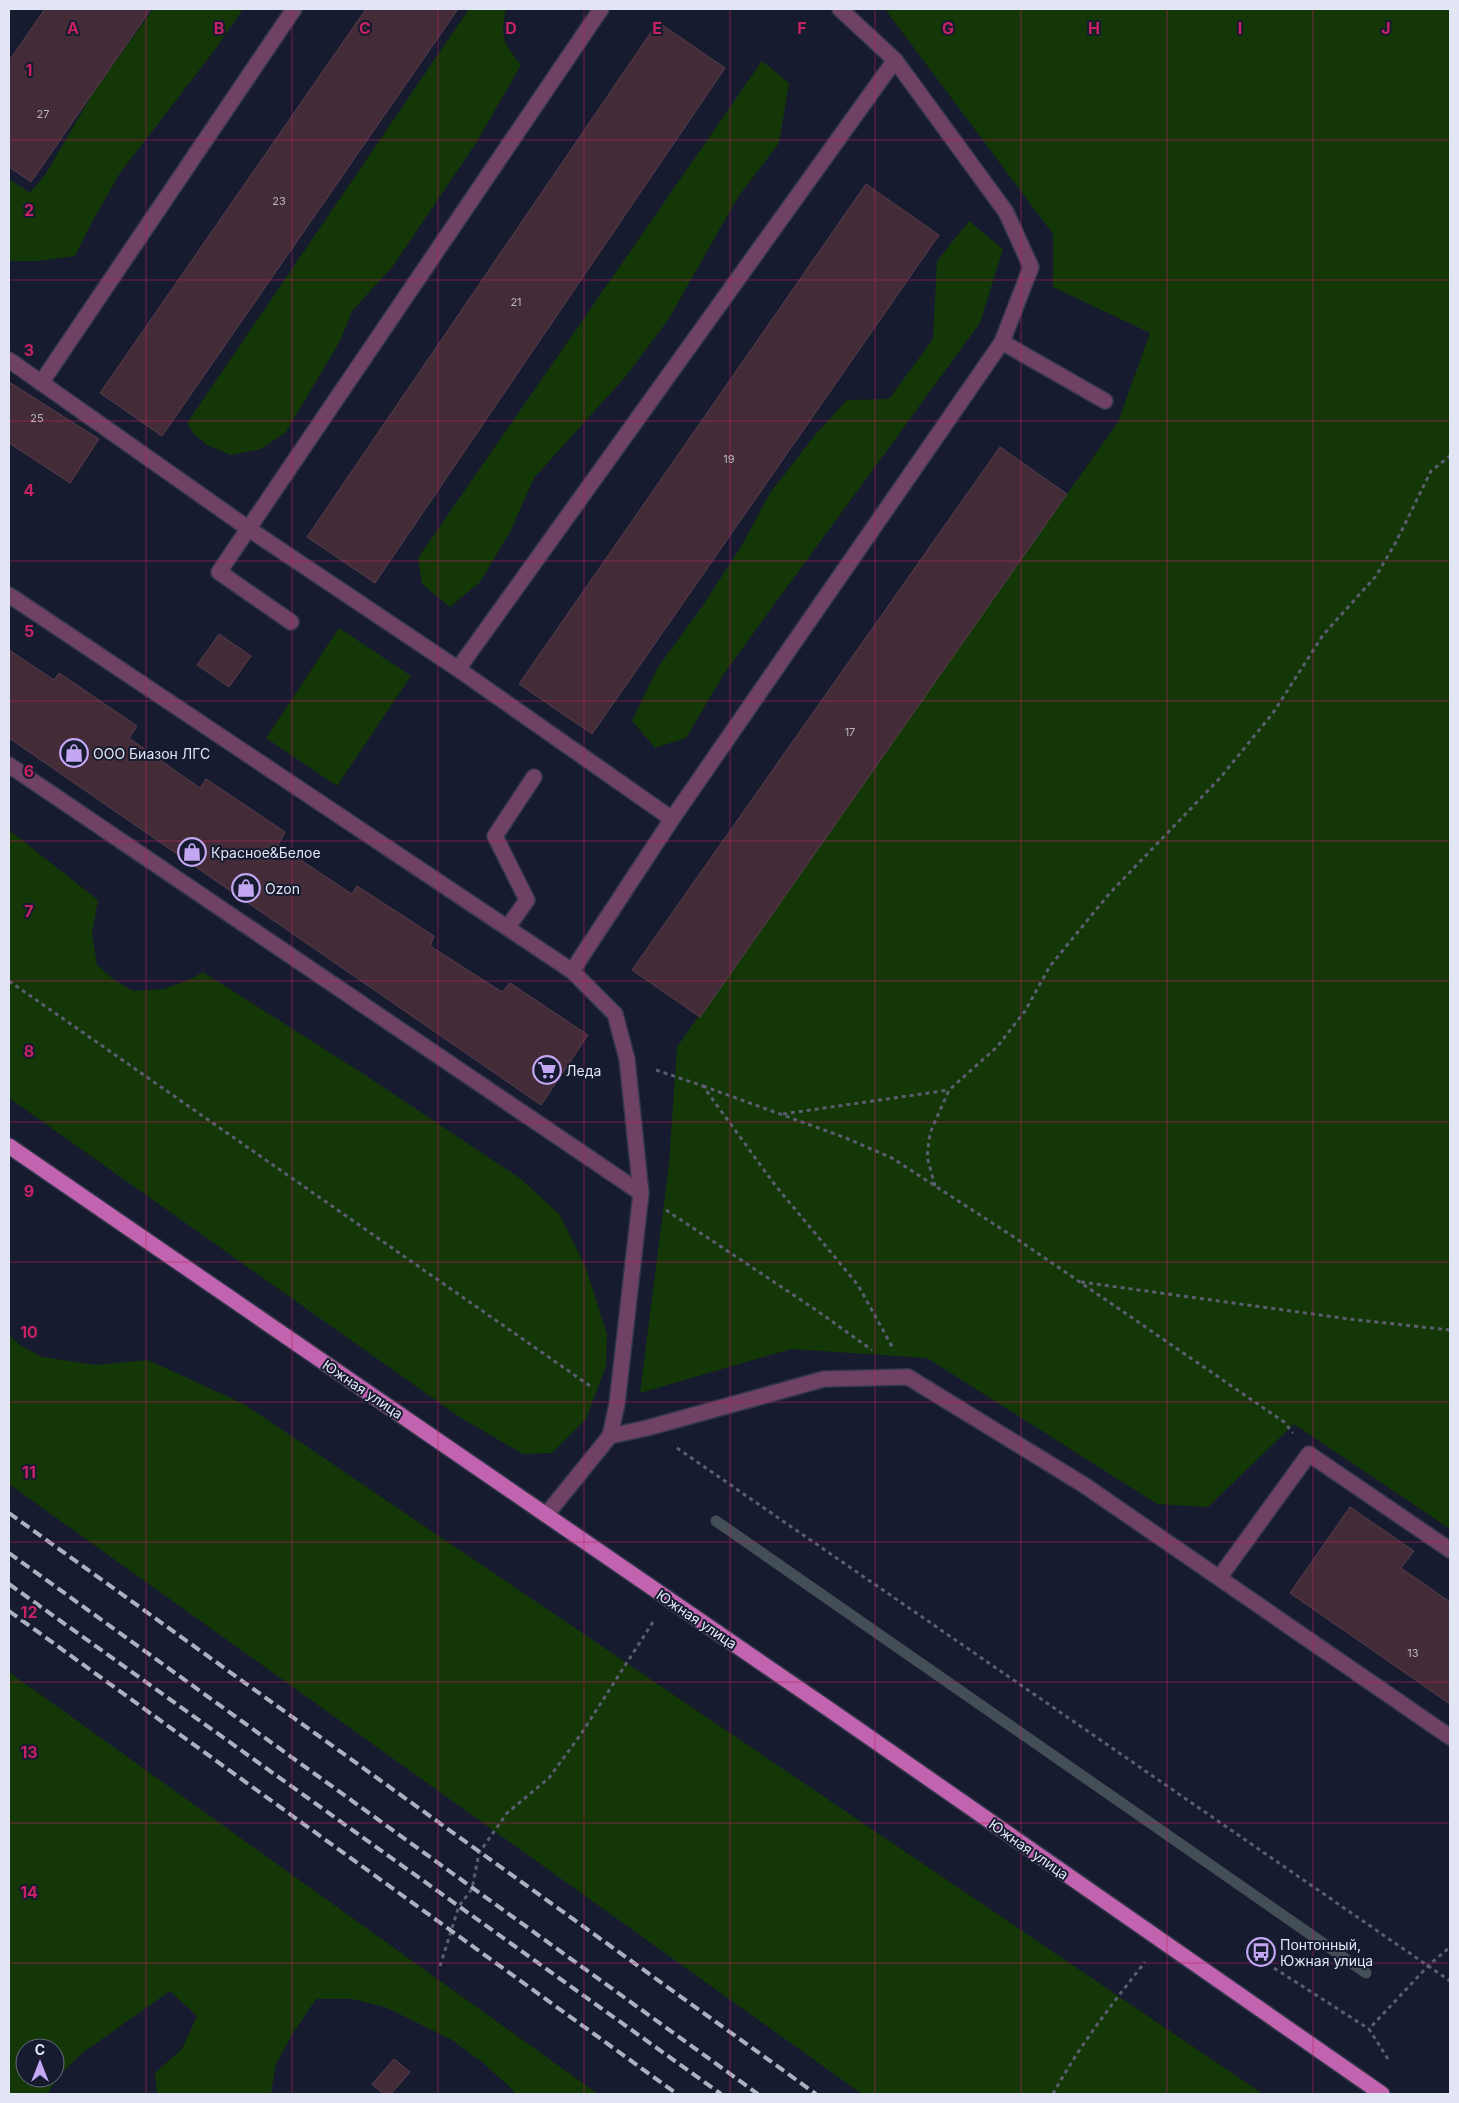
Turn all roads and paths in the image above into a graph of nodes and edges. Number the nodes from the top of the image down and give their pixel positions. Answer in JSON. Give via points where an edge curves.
{"nodes":[{"id":1,"x":294,"y":9,"type":"edge"},
{"id":2,"x":601,"y":9,"type":"edge"},
{"id":3,"x":840,"y":9,"type":"edge"},
{"id":4,"x":895,"y":60,"type":"junction"},
{"id":5,"x":1002,"y":342,"type":"junction"},
{"id":6,"x":9,"y":360,"type":"edge"},
{"id":7,"x":41,"y":383,"type":"junction"},
{"id":8,"x":1105,"y":401,"type":"dead end"},
{"id":9,"x":1450,"y":456,"type":"edge"},
{"id":10,"x":249,"y":528,"type":"junction"},
{"id":11,"x":9,"y":595,"type":"edge"},
{"id":12,"x":291,"y":622,"type":"dead end"},
{"id":13,"x":458,"y":669,"type":"junction"},
{"id":14,"x":9,"y":765,"type":"edge"},
{"id":15,"x":534,"y":777,"type":"dead end"},
{"id":16,"x":672,"y":819,"type":"junction"},
{"id":17,"x":508,"y":927,"type":"junction"},
{"id":18,"x":572,"y":971,"type":"junction"},
{"id":19,"x":9,"y":981,"type":"edge"},
{"id":20,"x":627,"y":1060,"type":"junction"},
{"id":21,"x":703,"y":1086,"type":"junction"},
{"id":22,"x":948,"y":1090,"type":"junction"},
{"id":23,"x":782,"y":1114,"type":"junction"},
{"id":24,"x":9,"y":1146,"type":"edge"},
{"id":25,"x":935,"y":1186,"type":"junction"},
{"id":26,"x":641,"y":1193,"type":"junction"},
{"id":27,"x":1080,"y":1282,"type":"junction"},
{"id":28,"x":1450,"y":1330,"type":"edge"},
{"id":29,"x":908,"y":1377,"type":"junction"},
{"id":30,"x":617,"y":1404,"type":"junction"},
{"id":31,"x":647,"y":1428,"type":"junction"},
{"id":32,"x":610,"y":1436,"type":"junction"},
{"id":33,"x":1309,"y":1454,"type":"junction"},
{"id":34,"x":546,"y":1515,"type":"junction"},
{"id":35,"x":1450,"y":1550,"type":"edge"},
{"id":36,"x":1219,"y":1578,"type":"junction"},
{"id":37,"x":668,"y":1599,"type":"junction"},
{"id":38,"x":1450,"y":1737,"type":"edge"},
{"id":39,"x":1161,"y":1942,"type":"junction"},
{"id":40,"x":1450,"y":1947,"type":"edge"},
{"id":41,"x":440,"y":1966,"type":"dead end"},
{"id":42,"x":1428,"y":1966,"type":"junction"},
{"id":43,"x":1274,"y":1968,"type":"dead end"},
{"id":44,"x":1450,"y":1981,"type":"edge"},
{"id":45,"x":1369,"y":2029,"type":"junction"},
{"id":46,"x":1388,"y":2059,"type":"dead end"},
{"id":47,"x":1053,"y":2094,"type":"edge"},
{"id":48,"x":1382,"y":2094,"type":"edge"}],
"edges":[{"from":1,"to":7,"type":"lane"},
{"from":2,"to":10,"type":"lane"},
{"from":3,"to":4,"type":"lane"},
{"from":4,"to":5,"type":"lane","via":[[1006,212],[1031,267]]},
{"from":4,"to":13,"type":"lane"},
{"from":5,"to":8,"type":"lane"},
{"from":5,"to":16,"type":"lane"},
{"from":6,"to":7,"type":"lane"},
{"from":7,"to":10,"type":"lane"},
{"from":9,"to":22,"type":"path","via":[[1431,472],[1376,576],[1323,635],[1272,713],[1220,778],[1109,894],[1056,959],[1025,1011],[997,1047]]},
{"from":10,"to":12,"type":"lane","via":[[219,572]]},
{"from":10,"to":13,"type":"lane"},
{"from":11,"to":17,"type":"lane"},
{"from":13,"to":16,"type":"lane"},
{"from":14,"to":26,"type":"lane"},
{"from":15,"to":17,"type":"lane","via":[[495,836],[527,900]]},
{"from":16,"to":18,"type":"lane"},
{"from":17,"to":18,"type":"lane"},
{"from":18,"to":20,"type":"lane","via":[[615,1014]]},
{"from":19,"to":30,"type":"path"},
{"from":20,"to":21,"type":"path"},
{"from":20,"to":26,"type":"lane"},
{"from":21,"to":23,"type":"path"},
{"from":21,"to":29,"type":"path","via":[[775,1185],[858,1285]]},
{"from":22,"to":23,"type":"path"},
{"from":22,"to":25,"type":"path","via":[[930,1133],[927,1158]]},
{"from":23,"to":25,"type":"path","via":[[892,1158]]},
{"from":24,"to":34,"type":"main road","name":"Южная улица"},
{"from":25,"to":27,"type":"path"},
{"from":26,"to":29,"type":"path","via":[[816,1310]]},
{"from":26,"to":30,"type":"lane"},
{"from":27,"to":28,"type":"path"},
{"from":27,"to":33,"type":"path","via":[[1284,1422]]},
{"from":29,"to":31,"type":"lane","via":[[824,1379]]},
{"from":29,"to":36,"type":"lane","via":[[1084,1485]]},
{"from":30,"to":32,"type":"lane"},
{"from":31,"to":32,"type":"lane"},
{"from":31,"to":42,"type":"path"},
{"from":32,"to":34,"type":"lane"},
{"from":33,"to":35,"type":"lane"},
{"from":33,"to":36,"type":"lane"},
{"from":34,"to":37,"type":"main road","name":"Южная улица"},
{"from":36,"to":38,"type":"lane"},
{"from":37,"to":39,"type":"main road","name":"Южная улица"},
{"from":37,"to":41,"type":"path","via":[[581,1734],[548,1778],[507,1813],[479,1853],[472,1889],[459,1906]]},
{"from":39,"to":47,"type":"path","via":[[1070,2062]]},
{"from":39,"to":48,"type":"main road","name":"Южная улица"},
{"from":40,"to":42,"type":"path"},
{"from":42,"to":44,"type":"path"},
{"from":42,"to":45,"type":"path"},
{"from":43,"to":45,"type":"path"},
{"from":45,"to":46,"type":"path"}]}
